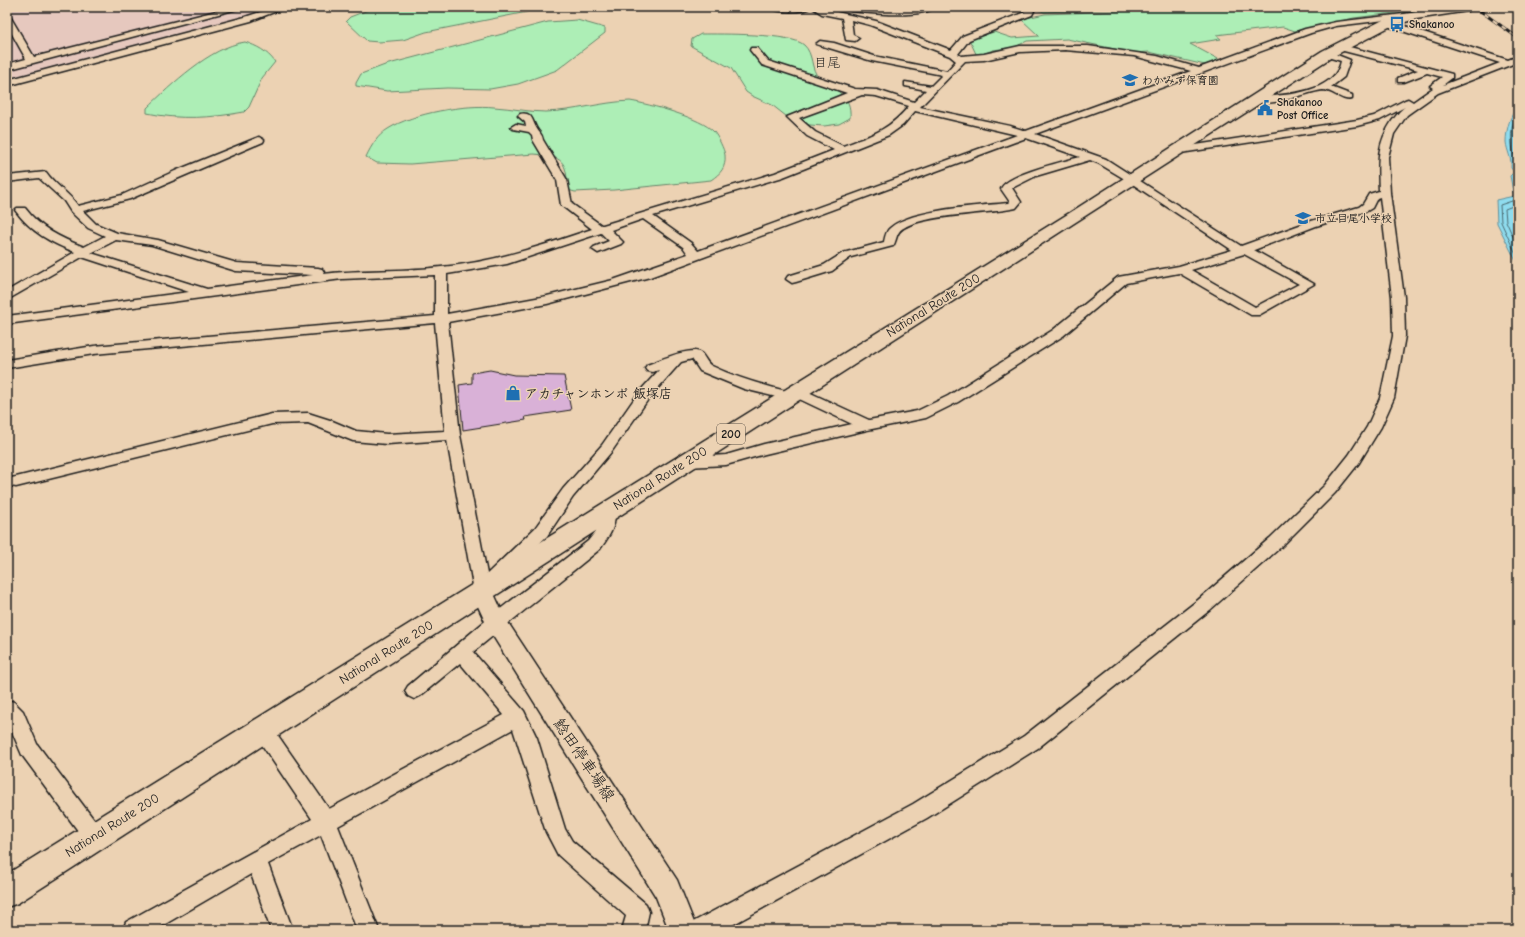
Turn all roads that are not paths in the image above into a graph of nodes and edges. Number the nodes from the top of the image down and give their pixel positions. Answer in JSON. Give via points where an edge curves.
{"nodes":[{"id":1,"x":241,"y":7,"type":"edge"},
{"id":2,"x":283,"y":7,"type":"edge"},
{"id":3,"x":774,"y":7,"type":"edge"},
{"id":4,"x":807,"y":7,"type":"edge"},
{"id":5,"x":815,"y":7,"type":"edge"},
{"id":6,"x":844,"y":7,"type":"edge"},
{"id":7,"x":931,"y":7,"type":"edge"},
{"id":8,"x":1024,"y":7,"type":"edge"},
{"id":9,"x":1468,"y":7,"type":"edge"},
{"id":10,"x":1427,"y":13,"type":"junction"},
{"id":11,"x":846,"y":17,"type":"junction"},
{"id":12,"x":7,"y":18,"type":"edge"},
{"id":13,"x":1353,"y":21,"type":"junction"},
{"id":14,"x":1380,"y":26,"type":"junction"},
{"id":15,"x":855,"y":38,"type":"dead end"},
{"id":16,"x":820,"y":44,"type":"dead end"},
{"id":17,"x":754,"y":50,"type":"dead end"},
{"id":18,"x":1333,"y":50,"type":"junction"},
{"id":19,"x":956,"y":56,"type":"junction"},
{"id":20,"x":1518,"y":59,"type":"edge"},
{"id":21,"x":31,"y":60,"type":"junction"},
{"id":22,"x":1509,"y":63,"type":"junction"},
{"id":23,"x":7,"y":67,"type":"edge"},
{"id":24,"x":1427,"y":70,"type":"junction"},
{"id":25,"x":1200,"y":71,"type":"junction"},
{"id":26,"x":949,"y":74,"type":"junction"},
{"id":27,"x":869,"y":80,"type":"dead end"},
{"id":28,"x":1405,"y":80,"type":"dead end"},
{"id":29,"x":7,"y":83,"type":"edge"},
{"id":30,"x":908,"y":84,"type":"dead end"},
{"id":31,"x":823,"y":85,"type":"dead end"},
{"id":32,"x":1323,"y":87,"type":"junction"},
{"id":33,"x":933,"y":89,"type":"junction"},
{"id":34,"x":1435,"y":91,"type":"junction"},
{"id":35,"x":861,"y":93,"type":"junction"},
{"id":36,"x":1349,"y":97,"type":"dead end"},
{"id":37,"x":1424,"y":98,"type":"junction"},
{"id":38,"x":1258,"y":99,"type":"junction"},
{"id":39,"x":914,"y":106,"type":"junction"},
{"id":40,"x":523,"y":116,"type":"dead end"},
{"id":41,"x":516,"y":128,"type":"dead end"},
{"id":42,"x":532,"y":130,"type":"junction"},
{"id":43,"x":1026,"y":134,"type":"junction"},
{"id":44,"x":260,"y":140,"type":"dead end"},
{"id":45,"x":842,"y":150,"type":"junction"},
{"id":46,"x":1174,"y":151,"type":"junction"},
{"id":47,"x":1092,"y":157,"type":"junction"},
{"id":48,"x":7,"y":179,"type":"edge"},
{"id":49,"x":1132,"y":179,"type":"junction"},
{"id":50,"x":1385,"y":193,"type":"junction"},
{"id":51,"x":21,"y":210,"type":"dead end"},
{"id":52,"x":76,"y":210,"type":"junction"},
{"id":53,"x":644,"y":215,"type":"junction"},
{"id":54,"x":601,"y":229,"type":"junction"},
{"id":55,"x":114,"y":236,"type":"junction"},
{"id":56,"x":598,"y":250,"type":"dead end"},
{"id":57,"x":1242,"y":250,"type":"junction"},
{"id":58,"x":82,"y":252,"type":"junction"},
{"id":59,"x":695,"y":256,"type":"junction"},
{"id":60,"x":1181,"y":269,"type":"junction"},
{"id":61,"x":441,"y":271,"type":"junction"},
{"id":62,"x":342,"y":275,"type":"junction"},
{"id":63,"x":792,"y":280,"type":"dead end"},
{"id":64,"x":208,"y":294,"type":"junction"},
{"id":65,"x":7,"y":296,"type":"edge"},
{"id":66,"x":441,"y":318,"type":"junction"},
{"id":67,"x":7,"y":320,"type":"edge"},
{"id":68,"x":676,"y":359,"type":"junction"},
{"id":69,"x":7,"y":364,"type":"edge"},
{"id":70,"x":652,"y":368,"type":"dead end"},
{"id":71,"x":793,"y":394,"type":"junction"},
{"id":72,"x":867,"y":425,"type":"junction"},
{"id":73,"x":453,"y":435,"type":"junction"},
{"id":74,"x":687,"y":462,"type":"junction"},
{"id":75,"x":16,"y":482,"type":"dead end"},
{"id":76,"x":606,"y":512,"type":"junction"},
{"id":77,"x":482,"y":591,"type":"junction"},
{"id":78,"x":496,"y":622,"type":"junction"},
{"id":79,"x":462,"y":652,"type":"junction"},
{"id":80,"x":414,"y":691,"type":"dead end"},
{"id":81,"x":7,"y":708,"type":"edge"},
{"id":82,"x":517,"y":717,"type":"junction"},
{"id":83,"x":263,"y":730,"type":"junction"},
{"id":84,"x":326,"y":822,"type":"junction"},
{"id":85,"x":94,"y":836,"type":"junction"},
{"id":86,"x":256,"y":860,"type":"junction"},
{"id":87,"x":9,"y":889,"type":"edge"},
{"id":88,"x":134,"y":930,"type":"edge"},
{"id":89,"x":282,"y":930,"type":"edge"},
{"id":90,"x":368,"y":930,"type":"edge"},
{"id":91,"x":633,"y":930,"type":"edge"},
{"id":92,"x":683,"y":930,"type":"edge"},
{"id":93,"x":701,"y":930,"type":"edge"}],
"edges":[{"from":1,"to":21,"type":"street"},
{"from":2,"to":29,"type":"street","via":[[248,19]]},
{"from":3,"to":4,"type":"street"},
{"from":5,"to":11,"type":"street"},
{"from":6,"to":7,"type":"street","via":[[881,12],[925,10]]},
{"from":8,"to":19,"type":"street","via":[[1030,11],[1029,13],[966,38]]},
{"from":9,"to":10,"type":"highway","name":"National Route 200","number":"200"},
{"from":10,"to":13,"type":"street"},
{"from":10,"to":14,"type":"highway","name":"National Route 200","number":"200"},
{"from":11,"to":15,"type":"street","via":[[848,38]]},
{"from":11,"to":19,"type":"street","via":[[873,23]]},
{"from":12,"to":21,"type":"street"},
{"from":13,"to":14,"type":"street"},
{"from":13,"to":25,"type":"street","via":[[1308,31]]},
{"from":14,"to":18,"type":"highway","name":"National Route 200","number":"200"},
{"from":14,"to":22,"type":"street"},
{"from":16,"to":26,"type":"street"},
{"from":17,"to":35,"type":"street","via":[[765,63]]},
{"from":18,"to":24,"type":"street"},
{"from":18,"to":32,"type":"street","via":[[1346,60],[1346,65],[1336,81]]},
{"from":18,"to":38,"type":"highway","name":"National Route 200","number":"200"},
{"from":19,"to":25,"type":"street","via":[[986,56],[1021,49],[1108,50],[1178,63]]},
{"from":19,"to":26,"type":"street","via":[[959,64]]},
{"from":20,"to":22,"type":"street"},
{"from":21,"to":23,"type":"street"},
{"from":22,"to":34,"type":"street"},
{"from":24,"to":28,"type":"street"},
{"from":24,"to":34,"type":"street","via":[[1449,76],[1434,86]]},
{"from":25,"to":43,"type":"street"},
{"from":26,"to":33,"type":"street"},
{"from":27,"to":35,"type":"street"},
{"from":30,"to":33,"type":"street"},
{"from":31,"to":35,"type":"street"},
{"from":32,"to":36,"type":"street"},
{"from":32,"to":38,"type":"street","via":[[1279,98]]},
{"from":33,"to":39,"type":"street"},
{"from":34,"to":37,"type":"street"},
{"from":35,"to":39,"type":"street","via":[[890,96]]},
{"from":35,"to":45,"type":"street","via":[[792,117],[811,134]]},
{"from":37,"to":46,"type":"street","via":[[1410,101],[1377,118],[1357,123]]},
{"from":37,"to":50,"type":"street","via":[[1403,113],[1389,134],[1383,157]]},
{"from":38,"to":46,"type":"highway","name":"National Route 200","number":"200"},
{"from":39,"to":43,"type":"street"},
{"from":39,"to":45,"type":"street","via":[[900,124]]},
{"from":40,"to":42,"type":"street","via":[[530,121]]},
{"from":41,"to":42,"type":"street"},
{"from":42,"to":54,"type":"street","via":[[537,134],[562,180],[567,205]]},
{"from":43,"to":47,"type":"street"},
{"from":43,"to":59,"type":"street"},
{"from":44,"to":52,"type":"street","via":[[126,197]]},
{"from":45,"to":53,"type":"street","via":[[779,174]]},
{"from":46,"to":49,"type":"highway","name":"National Route 200","number":"200"},
{"from":47,"to":49,"type":"street"},
{"from":47,"to":63,"type":"street","via":[[1032,174],[1007,186],[1006,189],[1016,202],[1012,206],[941,214],[912,221],[893,231],[889,244],[847,255],[828,268]]},
{"from":48,"to":52,"type":"street","via":[[42,174]]},
{"from":49,"to":57,"type":"street"},
{"from":49,"to":71,"type":"highway","name":"National Route 200","number":"200"},
{"from":50,"to":57,"type":"street","via":[[1373,196],[1368,206],[1359,211],[1292,231]]},
{"from":50,"to":93,"type":"street","via":[[1398,297],[1399,336],[1394,370],[1387,398],[1374,427],[1354,459],[1330,489],[1276,542],[1204,605],[1031,742],[920,811]]},
{"from":51,"to":58,"type":"street","via":[[29,222],[54,240]]},
{"from":52,"to":55,"type":"street","via":[[92,226]]},
{"from":53,"to":54,"type":"street"},
{"from":53,"to":59,"type":"street","via":[[687,245]]},
{"from":54,"to":56,"type":"street","via":[[617,242]]},
{"from":54,"to":61,"type":"street","via":[[526,255]]},
{"from":55,"to":58,"type":"street"},
{"from":55,"to":62,"type":"street","via":[[154,242],[236,267]]},
{"from":57,"to":60,"type":"street"},
{"from":57,"to":60,"type":"street","via":[[1308,284],[1255,312]]},
{"from":58,"to":64,"type":"street"},
{"from":58,"to":65,"type":"street"},
{"from":59,"to":66,"type":"street","via":[[586,292],[503,309]]},
{"from":60,"to":72,"type":"street","via":[[1122,280],[1058,333],[954,398],[921,415]]},
{"from":61,"to":62,"type":"street"},
{"from":61,"to":66,"type":"street"},
{"from":62,"to":64,"type":"street"},
{"from":64,"to":67,"type":"street"},
{"from":66,"to":69,"type":"street","via":[[94,350]]},
{"from":66,"to":73,"type":"street"},
{"from":68,"to":70,"type":"street"},
{"from":68,"to":71,"type":"street","via":[[694,355],[705,368],[749,386]]},
{"from":68,"to":77,"type":"street","via":[[644,395],[607,448],[568,493],[540,532],[500,569]]},
{"from":71,"to":72,"type":"street"},
{"from":71,"to":74,"type":"highway","name":"National Route 200","number":"200"},
{"from":72,"to":74,"type":"street","via":[[726,460]]},
{"from":73,"to":75,"type":"street","via":[[387,439],[353,436],[308,418],[272,419]]},
{"from":73,"to":77,"type":"street"},
{"from":74,"to":76,"type":"highway","name":"National Route 200","number":"200"},
{"from":76,"to":77,"type":"highway","name":"National Route 200","number":"200"},
{"from":76,"to":78,"type":"street","via":[[604,532],[594,545]]},
{"from":77,"to":78,"type":"main road","name":"鯰田停車場線"},
{"from":77,"to":83,"type":"highway","name":"National Route 200","number":"200"},
{"from":78,"to":79,"type":"street"},
{"from":78,"to":92,"type":"main road","name":"鯰田停車場線","via":[[667,889]]},
{"from":79,"to":80,"type":"street"},
{"from":79,"to":82,"type":"street"},
{"from":81,"to":85,"type":"street","via":[[16,717],[29,749]]},
{"from":82,"to":84,"type":"street"},
{"from":82,"to":91,"type":"street","via":[[556,832],[565,848],[638,912]]},
{"from":83,"to":84,"type":"street"},
{"from":83,"to":85,"type":"highway","name":"National Route 200","number":"200"},
{"from":84,"to":86,"type":"street"},
{"from":84,"to":90,"type":"street"},
{"from":85,"to":87,"type":"highway","name":"National Route 200","number":"200"},
{"from":86,"to":88,"type":"street"},
{"from":86,"to":89,"type":"street"}]}
